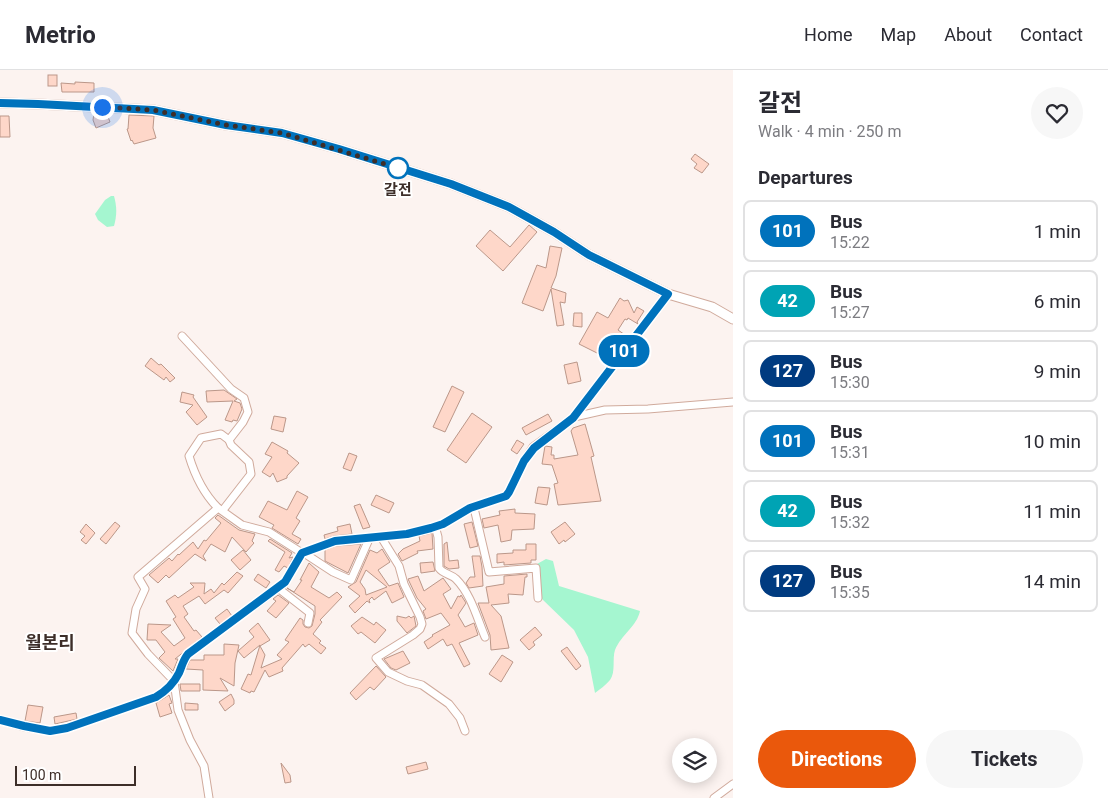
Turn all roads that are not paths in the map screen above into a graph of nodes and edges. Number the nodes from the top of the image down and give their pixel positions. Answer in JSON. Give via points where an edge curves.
{"nodes":[{"id":1,"x":0,"y":103,"type":"edge"},
{"id":2,"x":668,"y":294,"type":"junction"},
{"id":3,"x":733,"y":319,"type":"edge"},
{"id":4,"x":182,"y":336,"type":"dead end"},
{"id":5,"x":733,"y":402,"type":"edge"},
{"id":6,"x":573,"y":418,"type":"junction"},
{"id":7,"x":229,"y":440,"type":"junction"},
{"id":8,"x":474,"y":508,"type":"junction"},
{"id":9,"x":221,"y":509,"type":"junction"},
{"id":10,"x":435,"y":526,"type":"junction"},
{"id":11,"x":381,"y":537,"type":"junction"},
{"id":12,"x":370,"y":538,"type":"junction"},
{"id":13,"x":304,"y":552,"type":"junction"},
{"id":14,"x":278,"y":588,"type":"junction"},
{"id":15,"x":538,"y":598,"type":"dead end"},
{"id":16,"x":308,"y":623,"type":"dead end"},
{"id":17,"x":485,"y":637,"type":"dead end"},
{"id":18,"x":174,"y":681,"type":"junction"},
{"id":19,"x":0,"y":720,"type":"edge"},
{"id":20,"x":465,"y":731,"type":"dead end"},
{"id":21,"x":733,"y":784,"type":"edge"},
{"id":22,"x":210,"y":798,"type":"edge"},
{"id":23,"x":714,"y":798,"type":"edge"}],
"edges":[{"from":1,"to":2,"type":"street","via":[[153,110],[282,133],[329,146],[451,184],[509,207],[589,255]]},
{"from":2,"to":3,"type":"street","via":[[712,307]]},
{"from":2,"to":6,"type":"street"},
{"from":4,"to":7,"type":"street","via":[[231,389],[244,398],[248,412]]},
{"from":5,"to":6,"type":"street","via":[[605,410]]},
{"from":6,"to":8,"type":"street","via":[[534,448],[506,496]]},
{"from":7,"to":9,"type":"street","via":[[249,462],[251,474]]},
{"from":7,"to":9,"type":"street","via":[[221,434],[201,438],[189,456],[208,498]]},
{"from":8,"to":10,"type":"street"},
{"from":8,"to":15,"type":"street","via":[[489,572],[536,568]]},
{"from":9,"to":13,"type":"street","via":[[242,525],[269,532]]},
{"from":9,"to":18,"type":"street","via":[[138,577],[146,590],[136,609],[132,633]]},
{"from":10,"to":11,"type":"street"},
{"from":10,"to":17,"type":"street","via":[[439,568],[456,578],[471,601]]},
{"from":11,"to":12,"type":"street"},
{"from":11,"to":20,"type":"street","via":[[399,566],[422,624],[413,635],[376,658],[388,672],[422,685],[449,704]]},
{"from":12,"to":13,"type":"street","via":[[335,541]]},
{"from":12,"to":13,"type":"street","via":[[351,580]]},
{"from":13,"to":14,"type":"street","via":[[290,576]]},
{"from":14,"to":16,"type":"street","via":[[310,613]]},
{"from":14,"to":18,"type":"street","via":[[188,654]]},
{"from":18,"to":19,"type":"street","via":[[156,697],[67,728],[50,731]]},
{"from":18,"to":22,"type":"street","via":[[180,717],[204,766]]},
{"from":21,"to":23,"type":"street"}]}
